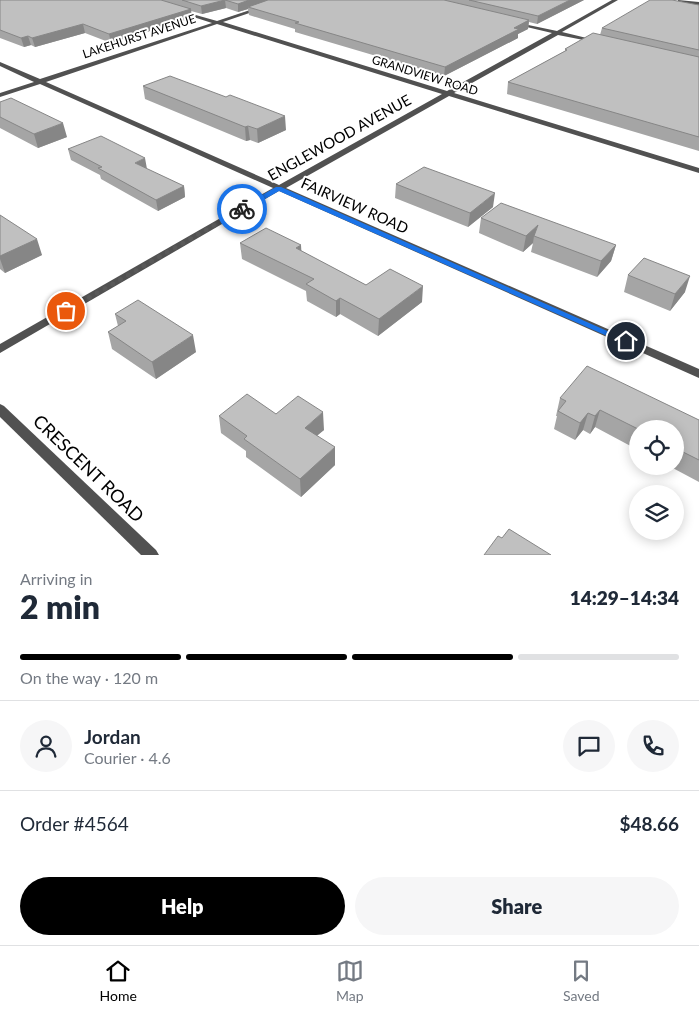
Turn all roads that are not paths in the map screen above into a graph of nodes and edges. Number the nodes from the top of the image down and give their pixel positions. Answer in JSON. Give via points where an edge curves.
{"nodes":[{"id":1,"x":285,"y":0,"type":"edge"},
{"id":2,"x":616,"y":0,"type":"edge"},
{"id":3,"x":680,"y":0,"type":"edge"},
{"id":4,"x":699,"y":4,"type":"edge"},
{"id":5,"x":172,"y":8,"type":"edge"},
{"id":6,"x":217,"y":22,"type":"junction"},
{"id":7,"x":512,"y":22,"type":"edge"},
{"id":8,"x":557,"y":32,"type":"junction"},
{"id":9,"x":604,"y":43,"type":"edge"},
{"id":10,"x":0,"y":64,"type":"edge"},
{"id":11,"x":39,"y":82,"type":"junction"},
{"id":12,"x":448,"y":94,"type":"junction"},
{"id":13,"x":0,"y":95,"type":"edge"},
{"id":14,"x":699,"y":171,"type":"edge"},
{"id":15,"x":279,"y":188,"type":"junction"},
{"id":16,"x":0,"y":349,"type":"edge"},
{"id":17,"x":699,"y":374,"type":"edge"},
{"id":18,"x":0,"y":409,"type":"edge"},
{"id":19,"x":151,"y":555,"type":"edge"}],
"edges":[{"from":1,"to":6,"type":"street","name":"LAKEHURST AVENUE"},
{"from":2,"to":8,"type":"street","name":"ENGLEWOOD AVENUE"},
{"from":3,"to":4,"type":"street"},
{"from":5,"to":6,"type":"street","name":"GRANDVIEW ROAD"},
{"from":6,"to":11,"type":"street","name":"LAKEHURST AVENUE"},
{"from":6,"to":12,"type":"street","name":"GRANDVIEW ROAD"},
{"from":7,"to":8,"type":"street"},
{"from":8,"to":9,"type":"street"},
{"from":8,"to":12,"type":"street","name":"ENGLEWOOD AVENUE"},
{"from":10,"to":11,"type":"street","name":"FAIRVIEW ROAD"},
{"from":11,"to":13,"type":"street","name":"LAKEHURST AVENUE"},
{"from":11,"to":15,"type":"street","name":"FAIRVIEW ROAD"},
{"from":12,"to":14,"type":"street","name":"GRANDVIEW ROAD"},
{"from":12,"to":15,"type":"street","name":"ENGLEWOOD AVENUE"},
{"from":15,"to":16,"type":"street","name":"ENGLEWOOD AVENUE"},
{"from":15,"to":17,"type":"street","name":"FAIRVIEW ROAD"},
{"from":18,"to":19,"type":"street","name":"CRESCENT ROAD"}]}
